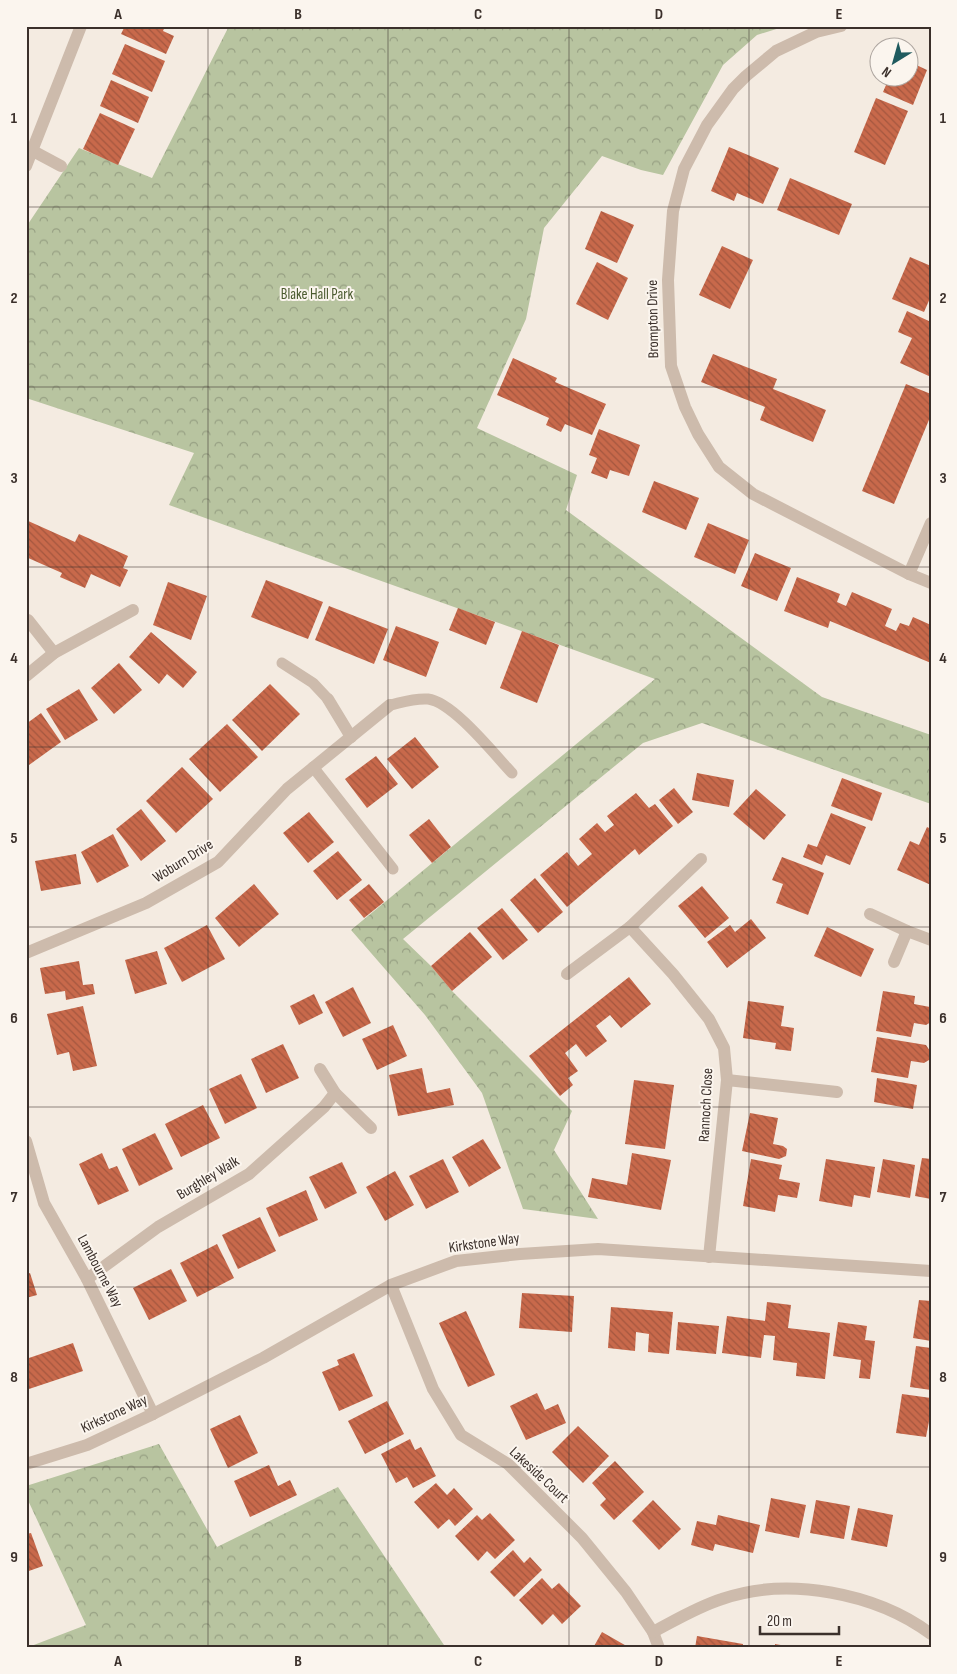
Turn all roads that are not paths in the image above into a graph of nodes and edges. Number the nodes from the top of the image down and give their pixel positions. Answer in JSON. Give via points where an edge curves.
{"nodes":[{"id":1,"x":81,"y":26,"type":"edge"},
{"id":2,"x":841,"y":26,"type":"edge"},
{"id":3,"x":33,"y":151,"type":"junction"},
{"id":4,"x":26,"y":166,"type":"edge"},
{"id":5,"x":61,"y":166,"type":"dead end"},
{"id":6,"x":931,"y":523,"type":"edge"},
{"id":7,"x":910,"y":574,"type":"junction"},
{"id":8,"x":931,"y":583,"type":"edge"},
{"id":9,"x":133,"y":610,"type":"dead end"},
{"id":10,"x":28,"y":620,"type":"dead end"},
{"id":11,"x":54,"y":653,"type":"junction"},
{"id":12,"x":282,"y":662,"type":"dead end"},
{"id":13,"x":26,"y":676,"type":"edge"},
{"id":14,"x":328,"y":699,"type":"joint"},
{"id":15,"x":390,"y":705,"type":"joint"},
{"id":16,"x":351,"y":737,"type":"junction"},
{"id":17,"x":314,"y":767,"type":"junction"},
{"id":18,"x":512,"y":773,"type":"dead end"},
{"id":19,"x":701,"y":859,"type":"dead end"},
{"id":20,"x":393,"y":869,"type":"dead end"},
{"id":21,"x":870,"y":914,"type":"dead end"},
{"id":22,"x":630,"y":926,"type":"junction"},
{"id":23,"x":907,"y":931,"type":"junction"},
{"id":24,"x":931,"y":940,"type":"edge"},
{"id":25,"x":26,"y":953,"type":"edge"},
{"id":26,"x":894,"y":962,"type":"dead end"},
{"id":27,"x":567,"y":974,"type":"dead end"},
{"id":28,"x":320,"y":1069,"type":"dead end"},
{"id":29,"x":727,"y":1080,"type":"junction"},
{"id":30,"x":838,"y":1092,"type":"dead end"},
{"id":31,"x":335,"y":1093,"type":"junction"},
{"id":32,"x":371,"y":1128,"type":"dead end"},
{"id":33,"x":26,"y":1141,"type":"edge"},
{"id":34,"x":709,"y":1257,"type":"junction"},
{"id":35,"x":931,"y":1271,"type":"edge"},
{"id":36,"x":86,"y":1279,"type":"junction"},
{"id":37,"x":391,"y":1285,"type":"junction"},
{"id":38,"x":153,"y":1414,"type":"junction"},
{"id":39,"x":26,"y":1464,"type":"edge"},
{"id":40,"x":653,"y":1632,"type":"junction"},
{"id":41,"x":931,"y":1634,"type":"edge"},
{"id":42,"x":659,"y":1648,"type":"edge"}],
"edges":[{"from":1,"to":3,"type":"street"},
{"from":2,"to":7,"type":"street","name":"Brompton Drive","via":[[816,32],[776,51],[746,76],[707,125],[684,169],[673,211],[669,270],[671,366],[685,407],[719,467],[754,494]]},
{"from":3,"to":4,"type":"street"},
{"from":3,"to":5,"type":"street"},
{"from":6,"to":7,"type":"street"},
{"from":7,"to":8,"type":"street","name":"Brompton Drive"},
{"from":9,"to":11,"type":"street"},
{"from":10,"to":11,"type":"street"},
{"from":11,"to":13,"type":"street"},
{"from":12,"to":14,"type":"lane","via":[[313,683]]},
{"from":14,"to":16,"type":"street"},
{"from":15,"to":16,"type":"street","name":"Woburn Drive"},
{"from":15,"to":18,"type":"lane","via":[[412,699],[430,699],[448,708]]},
{"from":16,"to":17,"type":"street","name":"Woburn Drive"},
{"from":17,"to":20,"type":"lane"},
{"from":17,"to":25,"type":"street","name":"Woburn Drive","via":[[287,789],[218,862],[146,903]]},
{"from":19,"to":22,"type":"street"},
{"from":21,"to":23,"type":"street"},
{"from":22,"to":27,"type":"street"},
{"from":22,"to":29,"type":"street","name":"Rannoch Close","via":[[709,1019],[724,1048]]},
{"from":23,"to":24,"type":"street"},
{"from":23,"to":26,"type":"street"},
{"from":28,"to":31,"type":"street"},
{"from":29,"to":30,"type":"street"},
{"from":29,"to":34,"type":"street","name":"Rannoch Close"},
{"from":31,"to":32,"type":"street"},
{"from":31,"to":36,"type":"street","name":"Burghley Walk","via":[[324,1107],[249,1174],[158,1227]]},
{"from":33,"to":36,"type":"street","name":"Lambourne Way","via":[[44,1203]]},
{"from":34,"to":35,"type":"street","name":"Kirkstone Way"},
{"from":34,"to":37,"type":"street","name":"Kirkstone Way","via":[[598,1249],[520,1254],[456,1261]]},
{"from":36,"to":38,"type":"street","name":"Lambourne Way"},
{"from":37,"to":38,"type":"street","name":"Kirkstone Way","via":[[263,1358]]},
{"from":37,"to":40,"type":"street","name":"Lakeside Court","via":[[432,1390],[461,1435],[508,1464],[582,1538],[626,1592]]},
{"from":38,"to":39,"type":"street","name":"Kirkstone Way","via":[[87,1445]]},
{"from":40,"to":41,"type":"street","via":[[693,1610],[724,1598],[760,1590],[796,1588],[831,1593],[878,1606],[918,1624]]},
{"from":40,"to":42,"type":"street","name":"Lakeside Court"}]}
